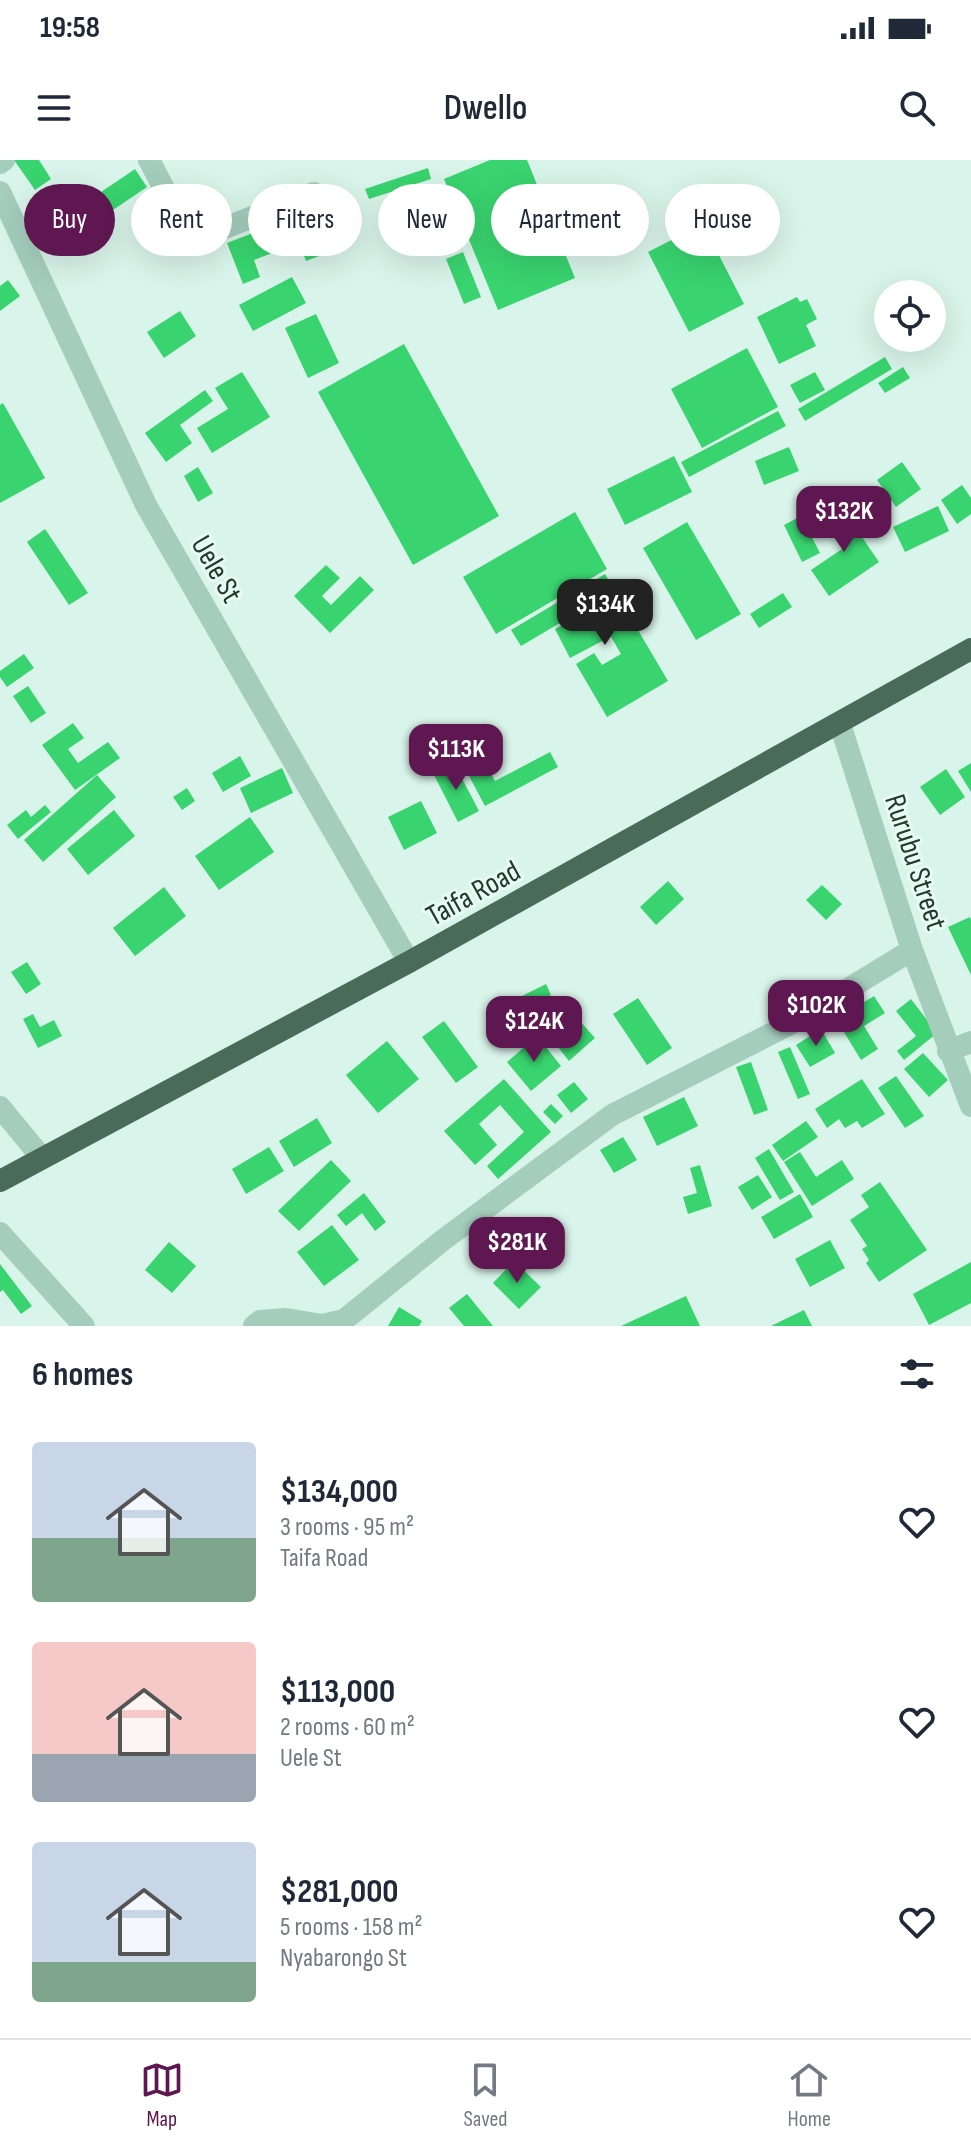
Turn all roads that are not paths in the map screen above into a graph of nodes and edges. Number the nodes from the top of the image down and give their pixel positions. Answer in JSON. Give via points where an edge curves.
{"nodes":[{"id":1,"x":149,"y":160,"type":"edge"},
{"id":2,"x":0,"y":192,"type":"edge"},
{"id":3,"x":248,"y":219,"type":"edge"},
{"id":4,"x":971,"y":649,"type":"edge"},
{"id":5,"x":840,"y":724,"type":"junction"},
{"id":6,"x":912,"y":950,"type":"junction"},
{"id":7,"x":409,"y":962,"type":"junction"},
{"id":8,"x":971,"y":1042,"type":"edge"},
{"id":9,"x":948,"y":1051,"type":"junction"},
{"id":10,"x":971,"y":1106,"type":"edge"},
{"id":11,"x":0,"y":1107,"type":"edge"},
{"id":12,"x":42,"y":1158,"type":"junction"},
{"id":13,"x":0,"y":1181,"type":"edge"},
{"id":14,"x":0,"y":1233,"type":"edge"},
{"id":15,"x":84,"y":1326,"type":"edge"},
{"id":16,"x":254,"y":1326,"type":"edge"}],
"edges":[{"from":1,"to":3,"type":"street","via":[[176,211],[191,226],[209,234]]},
{"from":2,"to":7,"type":"street","name":"Uele St","via":[[146,505]]},
{"from":4,"to":5,"type":"highway","name":"Taifa Road"},
{"from":5,"to":6,"type":"street","name":"Rurubu Street"},
{"from":5,"to":7,"type":"highway","name":"Taifa Road"},
{"from":6,"to":9,"type":"street","name":"Rurubu Street"},
{"from":6,"to":16,"type":"street","via":[[794,1022],[612,1115],[344,1320],[322,1325],[286,1319]]},
{"from":7,"to":12,"type":"highway","name":"Taifa Road"},
{"from":8,"to":9,"type":"street"},
{"from":9,"to":10,"type":"street","name":"Rurubu Street"},
{"from":11,"to":12,"type":"street"},
{"from":12,"to":13,"type":"highway","name":"Taifa Road"},
{"from":14,"to":15,"type":"street"}]}
